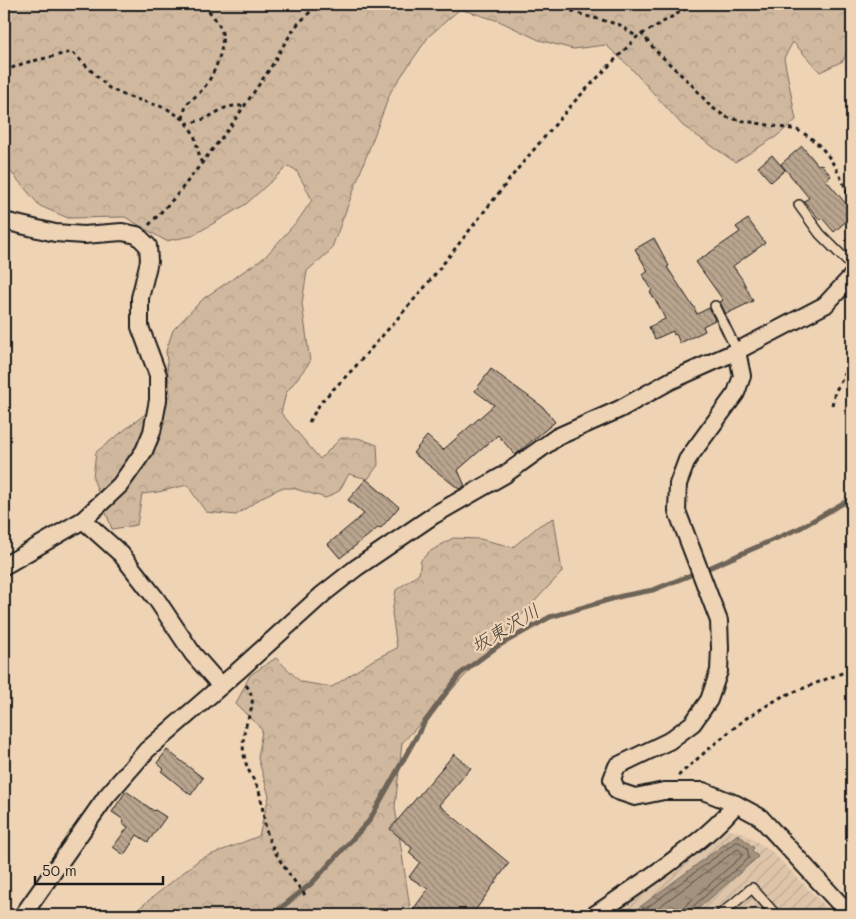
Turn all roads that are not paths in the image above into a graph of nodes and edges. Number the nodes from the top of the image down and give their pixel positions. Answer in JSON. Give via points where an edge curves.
{"nodes":[{"id":1,"x":798,"y":205,"type":"dead end"},
{"id":2,"x":4,"y":221,"type":"edge"},
{"id":3,"x":852,"y":266,"type":"edge"},
{"id":4,"x":852,"y":276,"type":"edge"},
{"id":5,"x":715,"y":306,"type":"dead end"},
{"id":6,"x":737,"y":351,"type":"junction"},
{"id":7,"x":83,"y":520,"type":"junction"},
{"id":8,"x":4,"y":566,"type":"edge"},
{"id":9,"x":221,"y":686,"type":"junction"},
{"id":10,"x":736,"y":804,"type":"junction"},
{"id":11,"x":23,"y":915,"type":"edge"},
{"id":12,"x":594,"y":915,"type":"edge"},
{"id":13,"x":720,"y":915,"type":"edge"},
{"id":14,"x":776,"y":915,"type":"edge"},
{"id":15,"x":850,"y":915,"type":"edge"}],
"edges":[{"from":1,"to":3,"type":"lane","via":[[820,234]]},
{"from":2,"to":7,"type":"street","via":[[55,233],[122,232],[137,235],[148,246],[149,261],[140,298],[140,327],[158,375],[158,400],[152,432],[144,451],[120,485]]},
{"from":4,"to":6,"type":"street","via":[[825,305]]},
{"from":5,"to":6,"type":"lane"},
{"from":6,"to":9,"type":"street","via":[[670,381],[620,410],[556,437],[504,475],[434,514],[356,568]]},
{"from":6,"to":10,"type":"street","via":[[742,376],[736,393],[687,460],[678,484],[677,511],[719,621],[719,671],[709,700],[693,723],[668,741],[617,766],[612,779],[618,791],[635,797],[703,791]]},
{"from":7,"to":8,"type":"street"},
{"from":7,"to":9,"type":"street","via":[[121,554],[158,600],[193,654]]},
{"from":9,"to":11,"type":"street","via":[[147,750],[106,796]]},
{"from":10,"to":12,"type":"street","via":[[696,843]]},
{"from":10,"to":15,"type":"street","via":[[760,817]]},
{"from":13,"to":14,"type":"lane","via":[[752,888]]}]}
